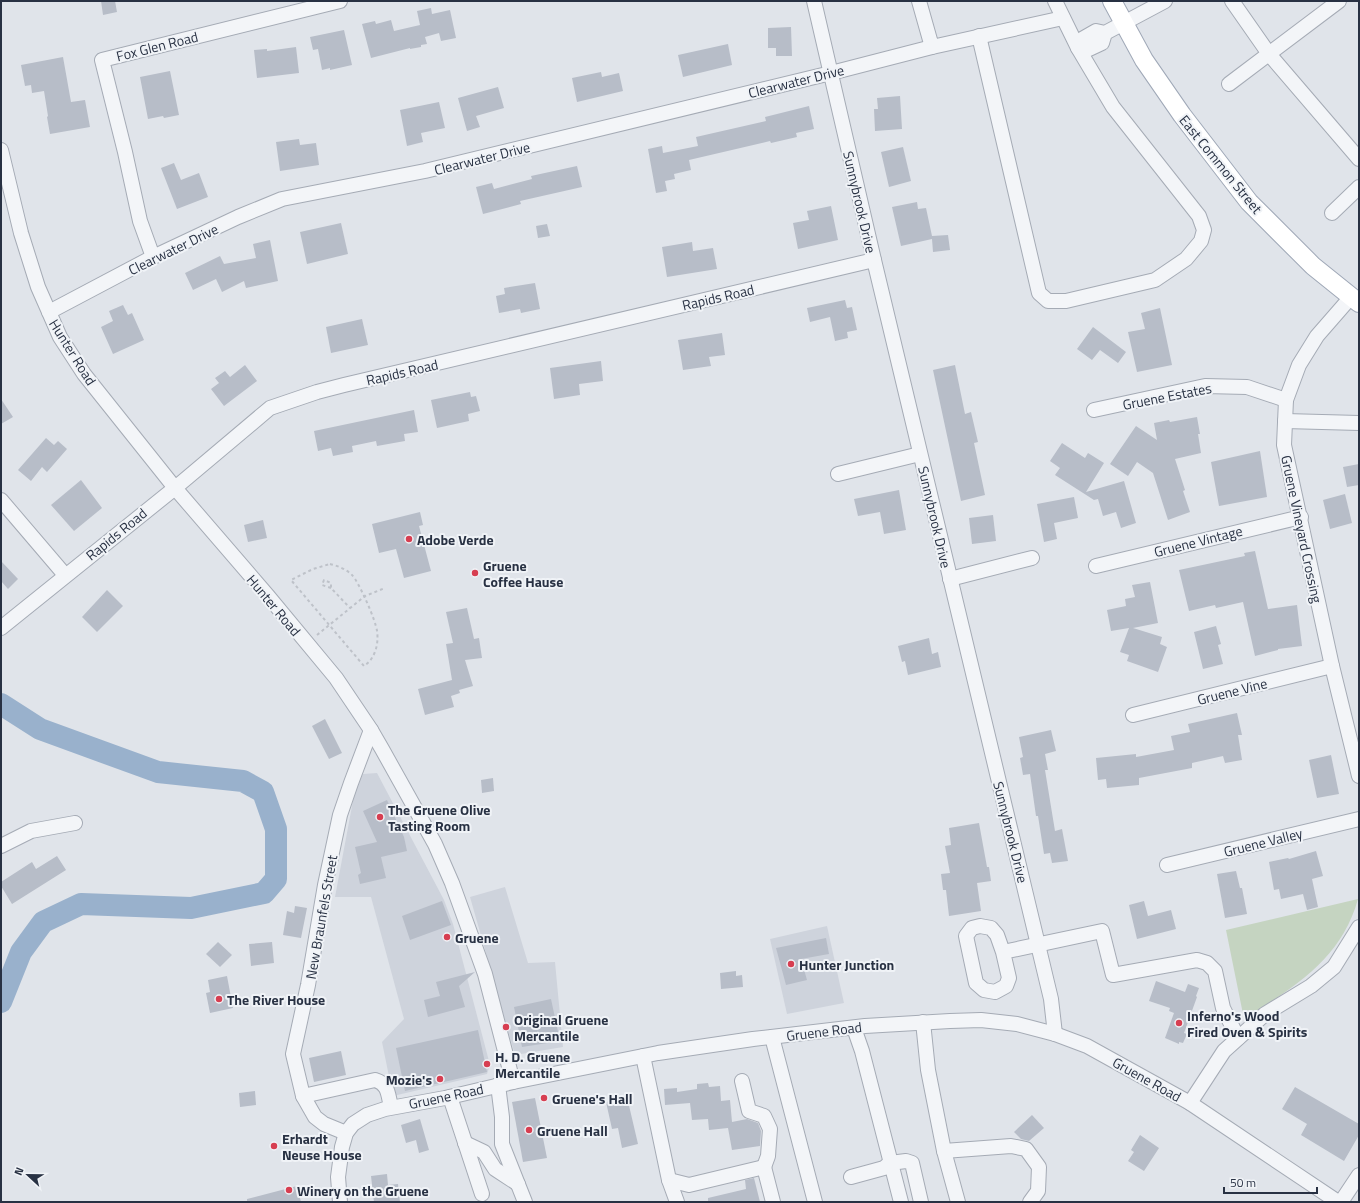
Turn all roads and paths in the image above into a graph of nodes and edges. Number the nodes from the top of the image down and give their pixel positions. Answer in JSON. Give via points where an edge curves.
{"nodes":[{"id":1,"x":340,"y":1,"type":"edge"},
{"id":2,"x":814,"y":1,"type":"edge"},
{"id":3,"x":919,"y":1,"type":"edge"},
{"id":4,"x":1055,"y":1,"type":"edge"},
{"id":5,"x":1112,"y":1,"type":"edge"},
{"id":6,"x":1165,"y":1,"type":"edge"},
{"id":7,"x":1232,"y":1,"type":"edge"},
{"id":8,"x":1339,"y":1,"type":"edge"},
{"id":9,"x":1063,"y":18,"type":"junction"},
{"id":10,"x":1124,"y":24,"type":"junction"},
{"id":11,"x":979,"y":36,"type":"junction"},
{"id":12,"x":932,"y":47,"type":"junction"},
{"id":13,"x":1079,"y":48,"type":"junction"},
{"id":14,"x":1269,"y":54,"type":"junction"},
{"id":15,"x":831,"y":73,"type":"junction"},
{"id":16,"x":1229,"y":84,"type":"dead end"},
{"id":17,"x":1,"y":150,"type":"edge"},
{"id":18,"x":1359,"y":159,"type":"edge"},
{"id":19,"x":1359,"y":187,"type":"edge"},
{"id":20,"x":1332,"y":213,"type":"dead end"},
{"id":21,"x":153,"y":257,"type":"junction"},
{"id":22,"x":874,"y":260,"type":"junction"},
{"id":23,"x":1355,"y":300,"type":"edge"},
{"id":24,"x":49,"y":312,"type":"junction"},
{"id":25,"x":1286,"y":400,"type":"junction"},
{"id":26,"x":1094,"y":410,"type":"dead end"},
{"id":27,"x":1285,"y":421,"type":"junction"},
{"id":28,"x":1359,"y":423,"type":"edge"},
{"id":29,"x":920,"y":454,"type":"junction"},
{"id":30,"x":838,"y":474,"type":"dead end"},
{"id":31,"x":175,"y":488,"type":"junction"},
{"id":32,"x":1,"y":500,"type":"edge"},
{"id":33,"x":1301,"y":517,"type":"junction"},
{"id":34,"x":1032,"y":558,"type":"dead end"},
{"id":35,"x":1096,"y":566,"type":"dead end"},
{"id":36,"x":64,"y":575,"type":"junction"},
{"id":37,"x":950,"y":579,"type":"junction"},
{"id":38,"x":331,"y":588,"type":"junction"},
{"id":39,"x":385,"y":588,"type":"dead end"},
{"id":40,"x":365,"y":596,"type":"junction"},
{"id":41,"x":350,"y":608,"type":"junction"},
{"id":42,"x":328,"y":625,"type":"junction"},
{"id":43,"x":1,"y":628,"type":"edge"},
{"id":44,"x":306,"y":643,"type":"junction"},
{"id":45,"x":1332,"y":666,"type":"junction"},
{"id":46,"x":1133,"y":715,"type":"dead end"},
{"id":47,"x":371,"y":730,"type":"junction"},
{"id":48,"x":1359,"y":776,"type":"edge"},
{"id":49,"x":1359,"y":819,"type":"edge"},
{"id":50,"x":75,"y":823,"type":"dead end"},
{"id":51,"x":1,"y":846,"type":"edge"},
{"id":52,"x":1167,"y":865,"type":"dead end"},
{"id":53,"x":1359,"y":927,"type":"edge"},
{"id":54,"x":1038,"y":944,"type":"junction"},
{"id":55,"x":1003,"y":952,"type":"dead end"},
{"id":56,"x":923,"y":1022,"type":"junction"},
{"id":57,"x":854,"y":1028,"type":"junction"},
{"id":58,"x":1055,"y":1034,"type":"junction"},
{"id":59,"x":772,"y":1037,"type":"junction"},
{"id":60,"x":1238,"y":1038,"type":"junction"},
{"id":61,"x":643,"y":1056,"type":"junction"},
{"id":62,"x":742,"y":1081,"type":"dead end"},
{"id":63,"x":513,"y":1082,"type":"junction"},
{"id":64,"x":498,"y":1085,"type":"junction"},
{"id":65,"x":303,"y":1096,"type":"junction"},
{"id":66,"x":450,"y":1097,"type":"junction"},
{"id":67,"x":1190,"y":1103,"type":"junction"},
{"id":68,"x":391,"y":1107,"type":"junction"},
{"id":69,"x":346,"y":1133,"type":"junction"},
{"id":70,"x":465,"y":1143,"type":"junction"},
{"id":71,"x":944,"y":1151,"type":"junction"},
{"id":72,"x":890,"y":1163,"type":"junction"},
{"id":73,"x":764,"y":1167,"type":"junction"},
{"id":74,"x":1359,"y":1175,"type":"edge"},
{"id":75,"x":851,"y":1177,"type":"dead end"},
{"id":76,"x":669,"y":1180,"type":"junction"},
{"id":77,"x":518,"y":1184,"type":"junction"},
{"id":78,"x":482,"y":1194,"type":"dead end"},
{"id":79,"x":340,"y":1202,"type":"edge"},
{"id":80,"x":525,"y":1202,"type":"edge"},
{"id":81,"x":677,"y":1202,"type":"edge"},
{"id":82,"x":773,"y":1202,"type":"edge"},
{"id":83,"x":815,"y":1202,"type":"edge"},
{"id":84,"x":901,"y":1202,"type":"edge"},
{"id":85,"x":921,"y":1202,"type":"edge"},
{"id":86,"x":958,"y":1202,"type":"edge"},
{"id":87,"x":1030,"y":1202,"type":"edge"},
{"id":88,"x":1337,"y":1202,"type":"edge"}],
"edges":[{"from":1,"to":21,"type":"street","name":"Fox Glen Road","via":[[102,60],[140,221]]},
{"from":2,"to":15,"type":"street","name":"Sunnybrook Drive"},
{"from":3,"to":12,"type":"street"},
{"from":4,"to":9,"type":"street"},
{"from":5,"to":10,"type":"main road","name":"East Common Street"},
{"from":6,"to":10,"type":"street"},
{"from":7,"to":14,"type":"street"},
{"from":8,"to":14,"type":"street"},
{"from":9,"to":11,"type":"street","name":"Clearwater Drive"},
{"from":9,"to":13,"type":"street"},
{"from":10,"to":13,"type":"street","via":[[1105,33],[1096,30],[1082,39]]},
{"from":10,"to":23,"type":"main road","name":"East Common Street","via":[[1144,60],[1182,115],[1250,202],[1313,266]]},
{"from":11,"to":12,"type":"street","name":"Clearwater Drive"},
{"from":11,"to":13,"type":"street","via":[[1039,293],[1048,301],[1066,301],[1155,280],[1186,259],[1201,241],[1204,230],[1199,216],[1113,107]]},
{"from":12,"to":15,"type":"street","name":"Clearwater Drive"},
{"from":14,"to":16,"type":"street"},
{"from":14,"to":18,"type":"street"},
{"from":15,"to":21,"type":"street","name":"Clearwater Drive","via":[[425,172],[282,199]]},
{"from":15,"to":22,"type":"street","name":"Sunnybrook Drive"},
{"from":17,"to":24,"type":"street","name":"Hunter Road","via":[[21,232],[38,287]]},
{"from":19,"to":20,"type":"street"},
{"from":21,"to":24,"type":"street","name":"Clearwater Drive"},
{"from":22,"to":29,"type":"street","name":"Sunnybrook Drive"},
{"from":22,"to":31,"type":"street","name":"Rapids Road","via":[[317,392],[270,408]]},
{"from":23,"to":25,"type":"street","name":"Gruene Vineyard Crossing","via":[[1317,336],[1299,365]]},
{"from":24,"to":31,"type":"street","name":"Hunter Road","via":[[60,337],[84,374]]},
{"from":25,"to":26,"type":"street","name":"Gruene Estates","via":[[1247,387],[1205,386]]},
{"from":25,"to":27,"type":"street","name":"Gruene Vineyard Crossing"},
{"from":27,"to":28,"type":"street"},
{"from":27,"to":33,"type":"street","name":"Gruene Vineyard Crossing","via":[[1284,444]]},
{"from":29,"to":30,"type":"street"},
{"from":29,"to":37,"type":"street","name":"Sunnybrook Drive"},
{"from":31,"to":36,"type":"street","name":"Rapids Road"},
{"from":31,"to":44,"type":"street","name":"Hunter Road"},
{"from":32,"to":36,"type":"street"},
{"from":33,"to":35,"type":"street","name":"Gruene Vintage"},
{"from":33,"to":45,"type":"street","name":"Gruene Vineyard Crossing"},
{"from":34,"to":37,"type":"street"},
{"from":36,"to":43,"type":"street","name":"Rapids Road"},
{"from":37,"to":54,"type":"street","name":"Sunnybrook Drive"},
{"from":38,"to":38,"type":"path","via":[[331,583],[324,580],[322,585]]},
{"from":38,"to":41,"type":"path"},
{"from":39,"to":40,"type":"path"},
{"from":40,"to":41,"type":"path"},
{"from":40,"to":42,"type":"path","via":[[377,630],[377,646],[370,662],[364,666]]},
{"from":40,"to":42,"type":"path","via":[[352,574],[340,566],[330,564],[291,580]]},
{"from":41,"to":42,"type":"path"},
{"from":42,"to":44,"type":"path"},
{"from":44,"to":47,"type":"street","name":"Hunter Road","via":[[336,678]]},
{"from":45,"to":46,"type":"street","name":"Gruene Vine"},
{"from":45,"to":48,"type":"street","name":"Gruene Vineyard Crossing"},
{"from":47,"to":63,"type":"street","name":"Hunter Road","via":[[435,844],[452,883],[486,974]]},
{"from":47,"to":65,"type":"street","name":"New Braunfels Street","via":[[340,815],[293,1054]]},
{"from":49,"to":52,"type":"street","name":"Gruene Valley"},
{"from":50,"to":51,"type":"street","via":[[31,831]]},
{"from":53,"to":60,"type":"street","via":[[1334,967],[1310,986],[1265,1014]]},
{"from":54,"to":55,"type":"street"},
{"from":54,"to":58,"type":"street","name":"Sunnybrook Drive","via":[[1051,999]]},
{"from":54,"to":60,"type":"street","via":[[1102,931],[1113,974],[1197,960],[1207,963],[1215,971],[1224,1008]]},
{"from":56,"to":57,"type":"street","name":"Gruene Road"},
{"from":56,"to":58,"type":"street","name":"Gruene Road","via":[[999,1021]]},
{"from":56,"to":71,"type":"street","via":[[928,1070]]},
{"from":57,"to":59,"type":"street","name":"Gruene Road"},
{"from":57,"to":72,"type":"street"},
{"from":58,"to":67,"type":"street","name":"Gruene Road","via":[[1087,1046]]},
{"from":59,"to":61,"type":"street","name":"Gruene Road"},
{"from":59,"to":83,"type":"street"},
{"from":60,"to":67,"type":"street","via":[[1224,1051]]},
{"from":61,"to":63,"type":"street","name":"Gruene Road"},
{"from":61,"to":76,"type":"street"},
{"from":62,"to":73,"type":"street","via":[[749,1111],[764,1116],[770,1129],[769,1150]]},
{"from":63,"to":64,"type":"street","name":"Gruene Road"},
{"from":64,"to":66,"type":"street","name":"Gruene Road"},
{"from":64,"to":77,"type":"street","via":[[502,1144]]},
{"from":65,"to":68,"type":"street","via":[[375,1080],[386,1087]]},
{"from":65,"to":69,"type":"street","name":"New Braunfels Street","via":[[315,1117],[324,1124]]},
{"from":66,"to":68,"type":"street","name":"Gruene Road"},
{"from":66,"to":70,"type":"street"},
{"from":67,"to":88,"type":"street","name":"Gruene Road"},
{"from":68,"to":69,"type":"street","name":"Gruene Road","via":[[367,1115],[353,1124]]},
{"from":69,"to":79,"type":"street","via":[[338,1177]]},
{"from":70,"to":77,"type":"street","via":[[484,1152],[496,1168]]},
{"from":70,"to":78,"type":"street"},
{"from":71,"to":86,"type":"street"},
{"from":71,"to":87,"type":"street","via":[[1011,1146],[1026,1149],[1039,1167],[1038,1191]]},
{"from":72,"to":75,"type":"street","via":[[884,1168]]},
{"from":72,"to":84,"type":"street"},
{"from":72,"to":85,"type":"street","via":[[912,1163]]},
{"from":73,"to":76,"type":"street","via":[[689,1185]]},
{"from":73,"to":82,"type":"street"},
{"from":74,"to":88,"type":"street"},
{"from":76,"to":81,"type":"street"},
{"from":77,"to":80,"type":"street"}]}
